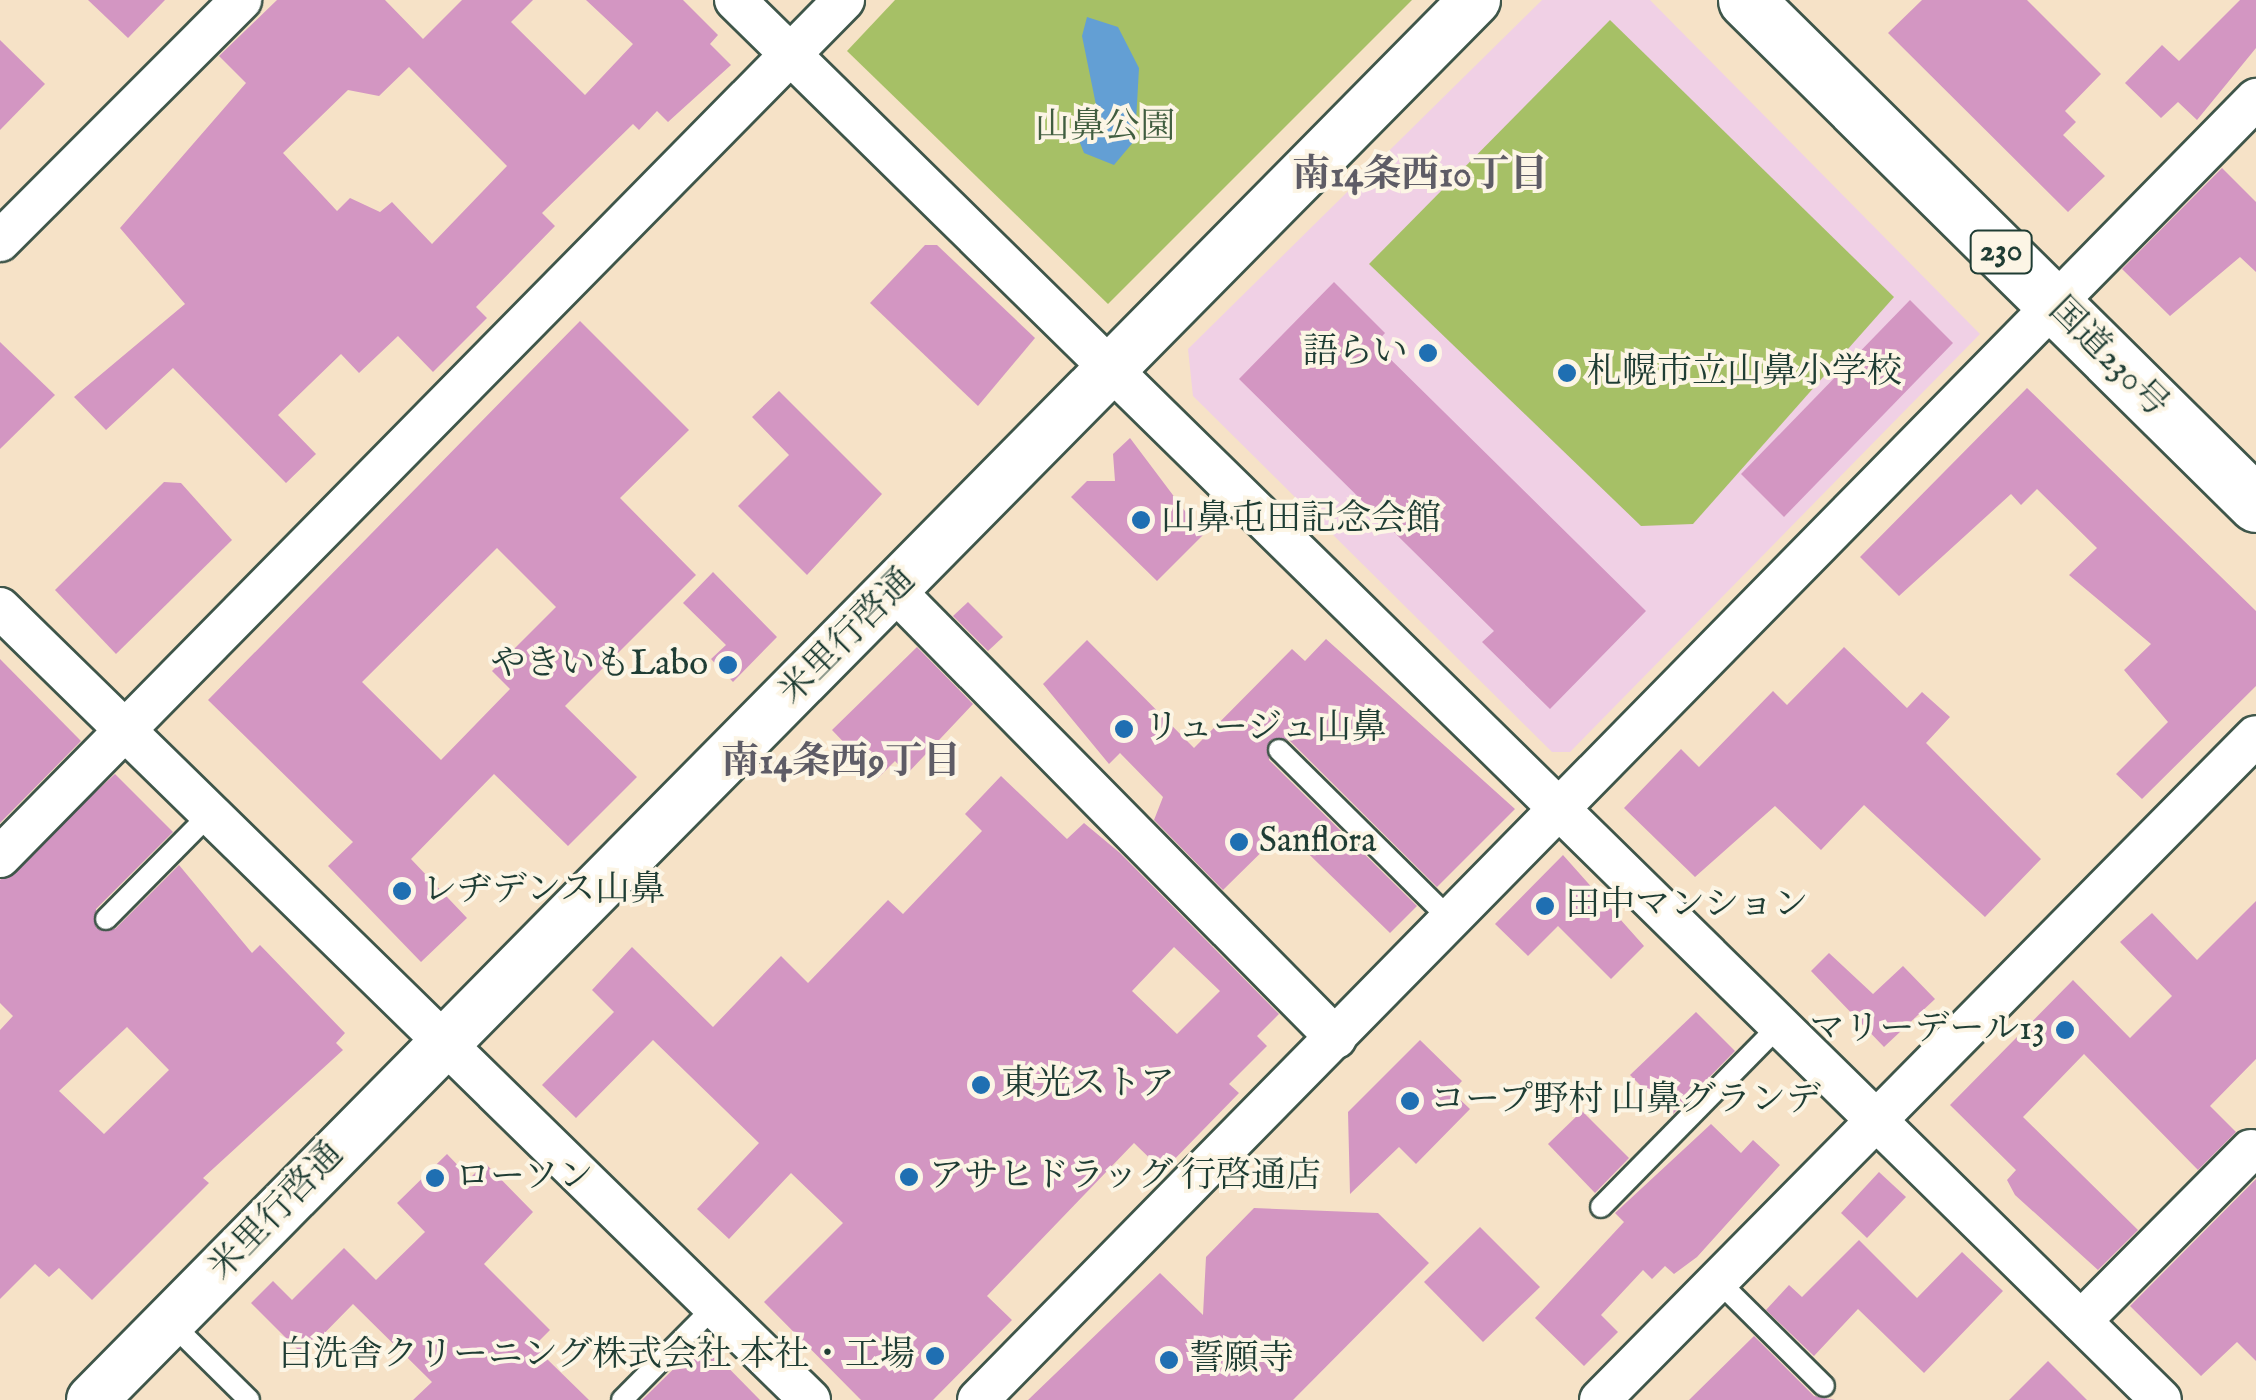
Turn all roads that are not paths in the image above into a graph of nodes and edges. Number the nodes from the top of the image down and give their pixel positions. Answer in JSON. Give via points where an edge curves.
{"nodes":[{"id":1,"x":241,"y":0,"type":"edge"},
{"id":2,"x":735,"y":0,"type":"edge"},
{"id":3,"x":844,"y":0,"type":"edge"},
{"id":4,"x":1475,"y":0,"type":"edge"},
{"id":5,"x":1746,"y":0,"type":"edge"},
{"id":6,"x":790,"y":54,"type":"junction"},
{"id":7,"x":2256,"y":99,"type":"edge"},
{"id":8,"x":0,"y":241,"type":"edge"},
{"id":9,"x":2054,"y":305,"type":"junction"},
{"id":10,"x":1109,"y":366,"type":"junction"},
{"id":11,"x":2256,"y":504,"type":"edge"},
{"id":12,"x":895,"y":591,"type":"junction"},
{"id":13,"x":0,"y":608,"type":"edge"},
{"id":14,"x":124,"y":730,"type":"junction"},
{"id":15,"x":2256,"y":736,"type":"edge"},
{"id":16,"x":1279,"y":750,"type":"dead end"},
{"id":17,"x":1561,"y":811,"type":"junction"},
{"id":18,"x":210,"y":814,"type":"junction"},
{"id":19,"x":0,"y":857,"type":"edge"},
{"id":20,"x":106,"y":919,"type":"dead end"},
{"id":21,"x":1452,"y":921,"type":"junction"},
{"id":22,"x":1780,"y":1026,"type":"junction"},
{"id":23,"x":1336,"y":1038,"type":"junction"},
{"id":24,"x":443,"y":1043,"type":"junction"},
{"id":25,"x":1876,"y":1121,"type":"junction"},
{"id":26,"x":2250,"y":1150,"type":"dead end"},
{"id":27,"x":1601,"y":1207,"type":"dead end"},
{"id":28,"x":1718,"y":1282,"type":"junction"},
{"id":29,"x":715,"y":1306,"type":"junction"},
{"id":30,"x":2081,"y":1321,"type":"junction"},
{"id":31,"x":170,"y":1322,"type":"junction"},
{"id":32,"x":1824,"y":1386,"type":"dead end"},
{"id":33,"x":92,"y":1400,"type":"edge"},
{"id":34,"x":249,"y":1400,"type":"edge"},
{"id":35,"x":622,"y":1400,"type":"edge"},
{"id":36,"x":810,"y":1400,"type":"edge"},
{"id":37,"x":978,"y":1400,"type":"edge"},
{"id":38,"x":1600,"y":1400,"type":"edge"},
{"id":39,"x":2161,"y":1400,"type":"edge"}],
"edges":[{"from":1,"to":8,"type":"street"},
{"from":2,"to":6,"type":"street"},
{"from":3,"to":6,"type":"street"},
{"from":4,"to":10,"type":"street","name":"米里行啓通"},
{"from":5,"to":9,"type":"highway","name":"国道230号","number":"230"},
{"from":6,"to":10,"type":"street"},
{"from":6,"to":14,"type":"street"},
{"from":7,"to":9,"type":"street"},
{"from":9,"to":11,"type":"highway","name":"国道230号","number":"230"},
{"from":9,"to":17,"type":"street"},
{"from":10,"to":12,"type":"street","name":"米里行啓通"},
{"from":10,"to":17,"type":"street"},
{"from":12,"to":23,"type":"street"},
{"from":12,"to":24,"type":"street","name":"米里行啓通"},
{"from":13,"to":14,"type":"street"},
{"from":14,"to":18,"type":"street"},
{"from":14,"to":19,"type":"street"},
{"from":15,"to":25,"type":"street"},
{"from":16,"to":21,"type":"lane"},
{"from":17,"to":21,"type":"street"},
{"from":17,"to":22,"type":"street"},
{"from":18,"to":20,"type":"lane"},
{"from":18,"to":24,"type":"street"},
{"from":21,"to":23,"type":"street"},
{"from":22,"to":25,"type":"street"},
{"from":22,"to":27,"type":"lane"},
{"from":23,"to":37,"type":"street"},
{"from":24,"to":29,"type":"street"},
{"from":24,"to":31,"type":"street","name":"米里行啓通"},
{"from":25,"to":28,"type":"street"},
{"from":25,"to":30,"type":"street"},
{"from":26,"to":30,"type":"street"},
{"from":28,"to":32,"type":"lane"},
{"from":28,"to":38,"type":"street"},
{"from":29,"to":35,"type":"lane"},
{"from":29,"to":36,"type":"street"},
{"from":30,"to":39,"type":"street"},
{"from":31,"to":33,"type":"street","name":"米里行啓通"},
{"from":31,"to":34,"type":"lane"}]}
